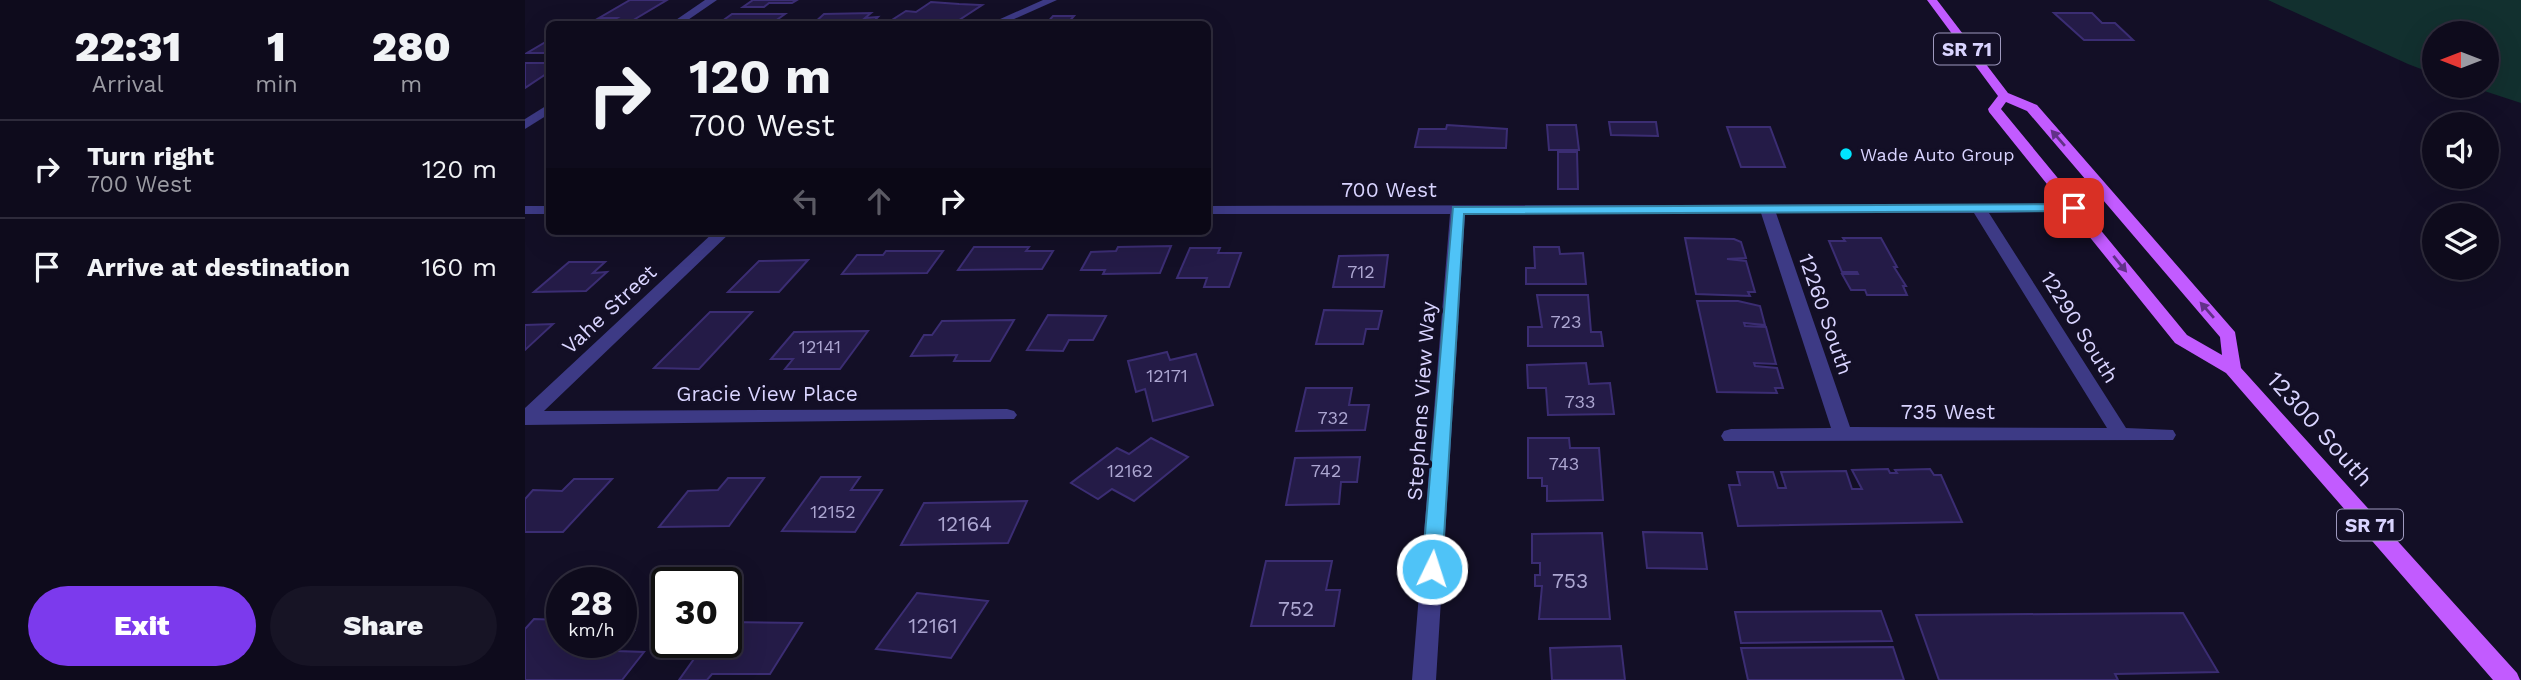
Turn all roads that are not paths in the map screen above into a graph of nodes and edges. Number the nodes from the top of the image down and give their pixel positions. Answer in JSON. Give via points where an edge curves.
{"nodes":[{"id":1,"x":712,"y":0,"type":"edge"},
{"id":2,"x":1052,"y":0,"type":"edge"},
{"id":3,"x":1932,"y":0,"type":"edge"},
{"id":4,"x":680,"y":21,"type":"edge"},
{"id":5,"x":1002,"y":21,"type":"edge"},
{"id":6,"x":2004,"y":96,"type":"junction"},
{"id":7,"x":546,"y":110,"type":"edge"},
{"id":8,"x":525,"y":126,"type":"edge"},
{"id":9,"x":546,"y":127,"type":"edge"},
{"id":10,"x":2074,"y":208,"type":"junction"},
{"id":11,"x":1458,"y":209,"type":"junction"},
{"id":12,"x":1766,"y":209,"type":"junction"},
{"id":13,"x":1979,"y":209,"type":"junction"},
{"id":14,"x":525,"y":210,"type":"edge"},
{"id":15,"x":546,"y":210,"type":"edge"},
{"id":16,"x":1211,"y":210,"type":"edge"},
{"id":17,"x":720,"y":235,"type":"edge"},
{"id":18,"x":2232,"y":369,"type":"junction"},
{"id":19,"x":1007,"y":415,"type":"dead end"},
{"id":20,"x":526,"y":418,"type":"edge"},
{"id":21,"x":1843,"y":433,"type":"junction"},
{"id":22,"x":2120,"y":434,"type":"junction"},
{"id":23,"x":2166,"y":435,"type":"dead end"},
{"id":24,"x":1731,"y":436,"type":"dead end"},
{"id":25,"x":1424,"y":680,"type":"edge"},
{"id":26,"x":2508,"y":680,"type":"edge"}],
"edges":[{"from":1,"to":4,"type":"street"},
{"from":2,"to":5,"type":"street"},
{"from":3,"to":6,"type":"main road","number":"SR 71"},
{"from":6,"to":10,"type":"main road","name":"12300 South","number":"SR 71","via":[[1994,109]]},
{"from":18,"to":6,"type":"main road","number":"SR 71","one_way":true,"via":[[2229,335],[2032,108]]},
{"from":7,"to":8,"type":"street"},
{"from":8,"to":9,"type":"street"},
{"from":10,"to":13,"type":"street","name":"700 West"},
{"from":10,"to":18,"type":"main road","name":"12300 South","number":"SR 71","one_way":true,"via":[[2181,339]]},
{"from":11,"to":12,"type":"street","name":"700 West"},
{"from":11,"to":16,"type":"street","name":"700 West"},
{"from":11,"to":25,"type":"street","name":"Stephens View Way"},
{"from":12,"to":13,"type":"street","name":"700 West"},
{"from":12,"to":21,"type":"street","name":"12260 South"},
{"from":13,"to":22,"type":"street","name":"12290 South"},
{"from":14,"to":15,"type":"street"},
{"from":17,"to":20,"type":"street","name":"Vahe Street"},
{"from":18,"to":26,"type":"main road","name":"12300 South","number":"SR 71"},
{"from":19,"to":20,"type":"street","name":"Gracie View Place"},
{"from":21,"to":22,"type":"street","name":"735 West"},
{"from":21,"to":24,"type":"street","name":"735 West"},
{"from":22,"to":23,"type":"street","name":"735 West"}]}
